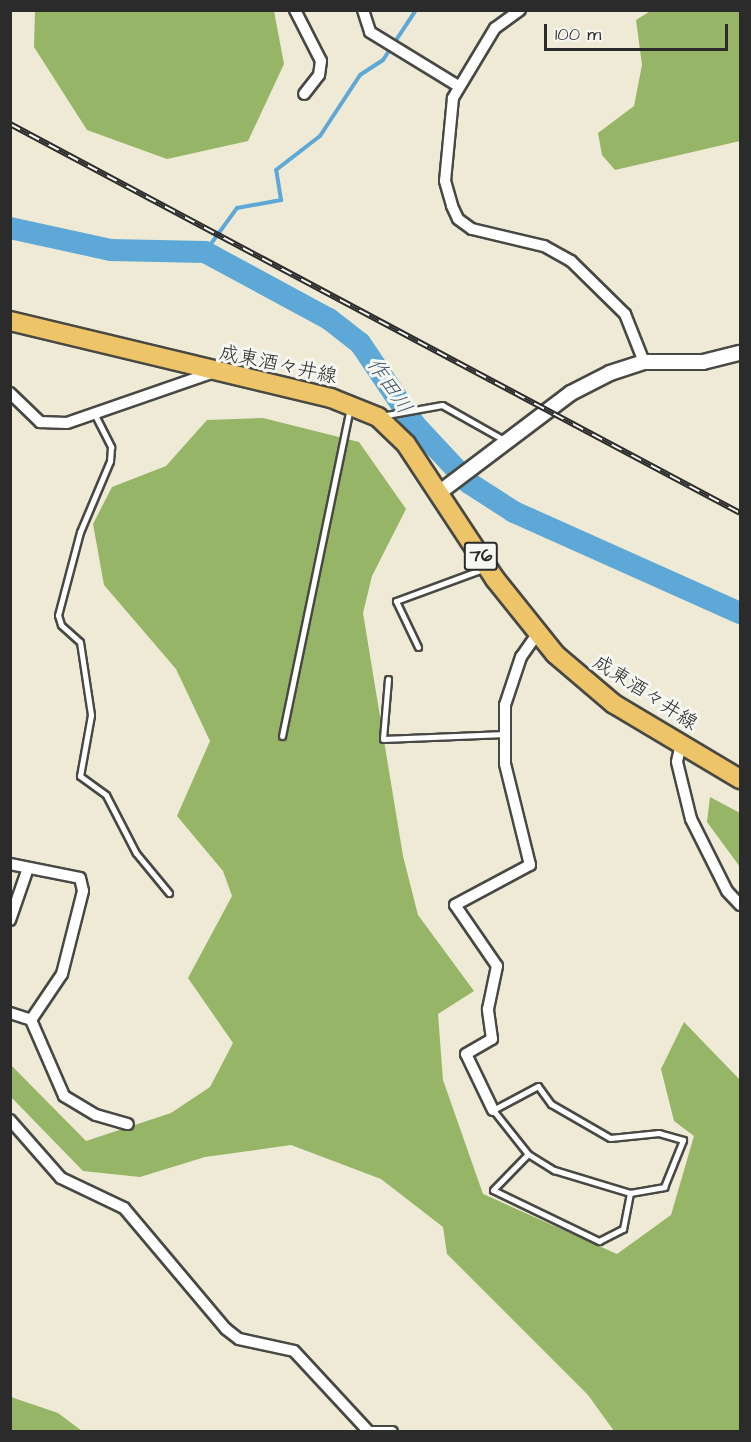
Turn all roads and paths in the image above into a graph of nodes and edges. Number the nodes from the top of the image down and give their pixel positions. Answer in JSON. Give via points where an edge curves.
{"nodes":[{"id":1,"x":295,"y":10,"type":"edge"},
{"id":2,"x":363,"y":10,"type":"edge"},
{"id":3,"x":520,"y":10,"type":"edge"},
{"id":4,"x":458,"y":86,"type":"junction"},
{"id":5,"x":304,"y":94,"type":"dead end"},
{"id":6,"x":10,"y":321,"type":"edge"},
{"id":7,"x":741,"y":353,"type":"edge"},
{"id":8,"x":644,"y":362,"type":"junction"},
{"id":9,"x":211,"y":373,"type":"junction"},
{"id":10,"x":12,"y":396,"type":"edge"},
{"id":11,"x":351,"y":404,"type":"junction"},
{"id":12,"x":95,"y":415,"type":"junction"},
{"id":13,"x":378,"y":417,"type":"junction"},
{"id":14,"x":506,"y":441,"type":"junction"},
{"id":15,"x":440,"y":492,"type":"junction"},
{"id":16,"x":488,"y":567,"type":"junction"},
{"id":17,"x":537,"y":634,"type":"junction"},
{"id":18,"x":418,"y":647,"type":"dead end"},
{"id":19,"x":388,"y":679,"type":"dead end"},
{"id":20,"x":505,"y":734,"type":"junction"},
{"id":21,"x":282,"y":736,"type":"dead end"},
{"id":22,"x":681,"y":744,"type":"junction"},
{"id":23,"x":741,"y":780,"type":"edge"},
{"id":24,"x":10,"y":864,"type":"edge"},
{"id":25,"x":28,"y":868,"type":"junction"},
{"id":26,"x":169,"y":893,"type":"dead end"},
{"id":27,"x":741,"y":905,"type":"edge"},
{"id":28,"x":10,"y":920,"type":"edge"},
{"id":29,"x":10,"y":1013,"type":"edge"},
{"id":30,"x":30,"y":1020,"type":"junction"},
{"id":31,"x":493,"y":1110,"type":"junction"},
{"id":32,"x":10,"y":1120,"type":"edge"},
{"id":33,"x":128,"y":1124,"type":"dead end"},
{"id":34,"x":528,"y":1154,"type":"junction"},
{"id":35,"x":630,"y":1193,"type":"junction"},
{"id":36,"x":370,"y":1431,"type":"edge"},
{"id":37,"x":392,"y":1431,"type":"edge"}],
"edges":[{"from":1,"to":5,"type":"street","via":[[321,61],[319,75]]},
{"from":2,"to":4,"type":"street","via":[[370,32]]},
{"from":3,"to":4,"type":"street","via":[[495,28]]},
{"from":4,"to":8,"type":"street","via":[[448,120],[445,181],[458,219],[472,229],[544,246],[571,261],[625,314]]},
{"from":6,"to":9,"type":"main road","name":"成東酒々井線","number":"76"},
{"from":7,"to":8,"type":"street","via":[[703,362]]},
{"from":8,"to":14,"type":"street","via":[[570,393]]},
{"from":9,"to":11,"type":"main road","name":"成東酒々井線","number":"76"},
{"from":9,"to":12,"type":"street"},
{"from":10,"to":12,"type":"street","via":[[40,422],[67,423]]},
{"from":11,"to":13,"type":"main road","name":"成東酒々井線","number":"76"},
{"from":11,"to":21,"type":"lane"},
{"from":12,"to":26,"type":"lane","via":[[111,447],[110,461],[80,532],[58,615],[61,625],[80,642],[90,715],[80,776],[106,795],[136,853]]},
{"from":13,"to":14,"type":"lane","via":[[431,403]]},
{"from":13,"to":15,"type":"main road","name":"成東酒々井線","number":"76","via":[[406,444]]},
{"from":14,"to":15,"type":"street"},
{"from":15,"to":16,"type":"main road","name":"成東酒々井線","number":"76"},
{"from":16,"to":17,"type":"main road","name":"成東酒々井線","number":"76"},
{"from":16,"to":18,"type":"lane","via":[[396,601]]},
{"from":17,"to":20,"type":"street","via":[[521,657],[505,705]]},
{"from":17,"to":22,"type":"main road","name":"成東酒々井線","number":"76","via":[[579,678]]},
{"from":19,"to":20,"type":"lane","via":[[382,739]]},
{"from":20,"to":31,"type":"street","via":[[505,764],[530,865],[455,905],[497,966],[488,1009],[492,1039],[466,1054]]},
{"from":22,"to":23,"type":"main road","name":"成東酒々井線","number":"76"},
{"from":22,"to":27,"type":"street","via":[[677,762],[691,819],[727,891]]},
{"from":24,"to":25,"type":"street"},
{"from":25,"to":28,"type":"street"},
{"from":25,"to":30,"type":"street","via":[[80,878],[83,891],[62,974]]},
{"from":29,"to":30,"type":"street"},
{"from":30,"to":33,"type":"street","via":[[64,1096],[96,1115]]},
{"from":31,"to":34,"type":"lane"},
{"from":31,"to":35,"type":"lane","via":[[538,1086],[551,1104],[610,1138],[659,1133],[683,1140],[664,1187]]},
{"from":32,"to":36,"type":"street","via":[[61,1178],[124,1208],[226,1329],[239,1339],[294,1351]]},
{"from":34,"to":35,"type":"lane","via":[[554,1170]]},
{"from":34,"to":35,"type":"lane","via":[[493,1190],[599,1241],[622,1229]]},
{"from":36,"to":37,"type":"street"}]}
